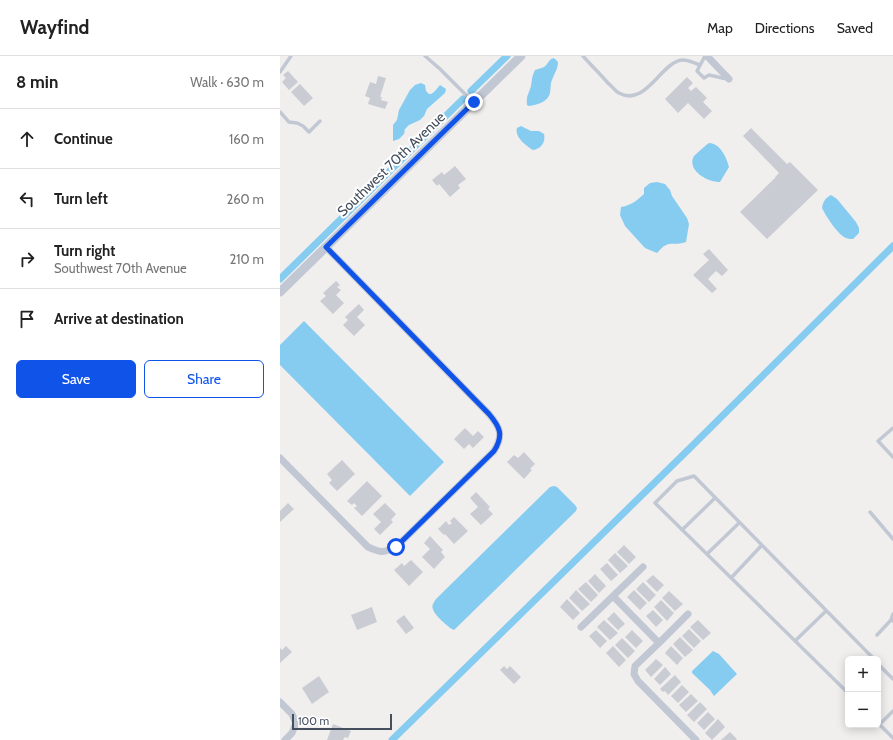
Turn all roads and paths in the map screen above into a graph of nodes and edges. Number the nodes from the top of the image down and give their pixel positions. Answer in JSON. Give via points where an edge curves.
{"nodes":[{"id":1,"x":291,"y":56,"type":"edge"},
{"id":2,"x":425,"y":56,"type":"edge"},
{"id":3,"x":521,"y":56,"type":"edge"},
{"id":4,"x":583,"y":56,"type":"edge"},
{"id":5,"x":706,"y":56,"type":"edge"},
{"id":6,"x":700,"y":65,"type":"junction"},
{"id":7,"x":280,"y":72,"type":"edge"},
{"id":8,"x":729,"y":79,"type":"joint"},
{"id":9,"x":474,"y":102,"type":"junction"},
{"id":10,"x":280,"y":112,"type":"edge"},
{"id":11,"x":320,"y":121,"type":"dead end"},
{"id":12,"x":326,"y":247,"type":"junction"},
{"id":13,"x":280,"y":292,"type":"edge"},
{"id":14,"x":893,"y":428,"type":"edge"},
{"id":15,"x":893,"y":457,"type":"edge"},
{"id":16,"x":280,"y":458,"type":"edge"},
{"id":17,"x":715,"y":498,"type":"junction"},
{"id":18,"x":870,"y":512,"type":"dead end"},
{"id":19,"x":739,"y":523,"type":"junction"},
{"id":20,"x":682,"y":530,"type":"junction"},
{"id":21,"x":893,"y":539,"type":"edge"},
{"id":22,"x":762,"y":545,"type":"junction"},
{"id":23,"x":707,"y":554,"type":"junction"},
{"id":24,"x":643,"y":567,"type":"dead end"},
{"id":25,"x":731,"y":578,"type":"junction"},
{"id":26,"x":613,"y":596,"type":"junction"},
{"id":27,"x":826,"y":611,"type":"junction"},
{"id":28,"x":688,"y":614,"type":"dead end"},
{"id":29,"x":893,"y":614,"type":"edge"},
{"id":30,"x":892,"y":620,"type":"edge"},
{"id":31,"x":581,"y":627,"type":"dead end"},
{"id":32,"x":877,"y":635,"type":"dead end"},
{"id":33,"x":795,"y":641,"type":"junction"},
{"id":34,"x":659,"y":643,"type":"junction"},
{"id":35,"x":871,"y":656,"type":"edge"},
{"id":36,"x":881,"y":667,"type":"edge"},
{"id":37,"x":893,"y":679,"type":"edge"},
{"id":38,"x":847,"y":692,"type":"edge"},
{"id":39,"x":280,"y":702,"type":"edge"},
{"id":40,"x":893,"y":711,"type":"edge"},
{"id":41,"x":881,"y":722,"type":"edge"},
{"id":42,"x":881,"y":726,"type":"edge"},
{"id":43,"x":893,"y":738,"type":"edge"},
{"id":44,"x":285,"y":740,"type":"edge"},
{"id":45,"x":696,"y":740,"type":"edge"}],
"edges":[{"from":1,"to":7,"type":"lane"},
{"from":2,"to":9,"type":"lane"},
{"from":3,"to":9,"type":"street","name":"Southwest 70th Avenue"},
{"from":4,"to":6,"type":"lane","via":[[617,91],[629,96],[648,88],[677,61],[690,61]]},
{"from":5,"to":6,"type":"lane"},
{"from":5,"to":8,"type":"street"},
{"from":6,"to":8,"type":"lane","via":[[697,71],[704,78],[709,75]]},
{"from":9,"to":12,"type":"street","name":"Southwest 70th Avenue"},
{"from":10,"to":11,"type":"lane","via":[[289,122],[297,123],[309,132]]},
{"from":12,"to":13,"type":"street","name":"Southwest 70th Avenue"},
{"from":12,"to":16,"type":"street","via":[[497,423],[500,432],[499,443],[494,451],[396,547],[387,551],[377,551],[368,547]]},
{"from":14,"to":15,"type":"lane","via":[[878,441]]},
{"from":17,"to":19,"type":"lane"},
{"from":17,"to":20,"type":"lane"},
{"from":17,"to":20,"type":"lane","via":[[694,476],[677,481],[655,503]]},
{"from":18,"to":21,"type":"lane"},
{"from":19,"to":22,"type":"lane"},
{"from":19,"to":23,"type":"lane"},
{"from":20,"to":23,"type":"lane"},
{"from":22,"to":25,"type":"lane"},
{"from":22,"to":27,"type":"lane"},
{"from":23,"to":25,"type":"lane"},
{"from":24,"to":26,"type":"street"},
{"from":25,"to":33,"type":"lane"},
{"from":26,"to":31,"type":"street"},
{"from":26,"to":34,"type":"street"},
{"from":27,"to":33,"type":"lane"},
{"from":27,"to":35,"type":"lane"},
{"from":28,"to":34,"type":"street"},
{"from":29,"to":30,"type":"lane"},
{"from":30,"to":32,"type":"lane"},
{"from":33,"to":38,"type":"lane"},
{"from":34,"to":45,"type":"street","via":[[635,666],[634,674]]},
{"from":36,"to":37,"type":"lane"},
{"from":39,"to":44,"type":"street","via":[[292,714],[296,723],[292,733]]},
{"from":40,"to":41,"type":"lane"},
{"from":42,"to":43,"type":"lane"}]}
